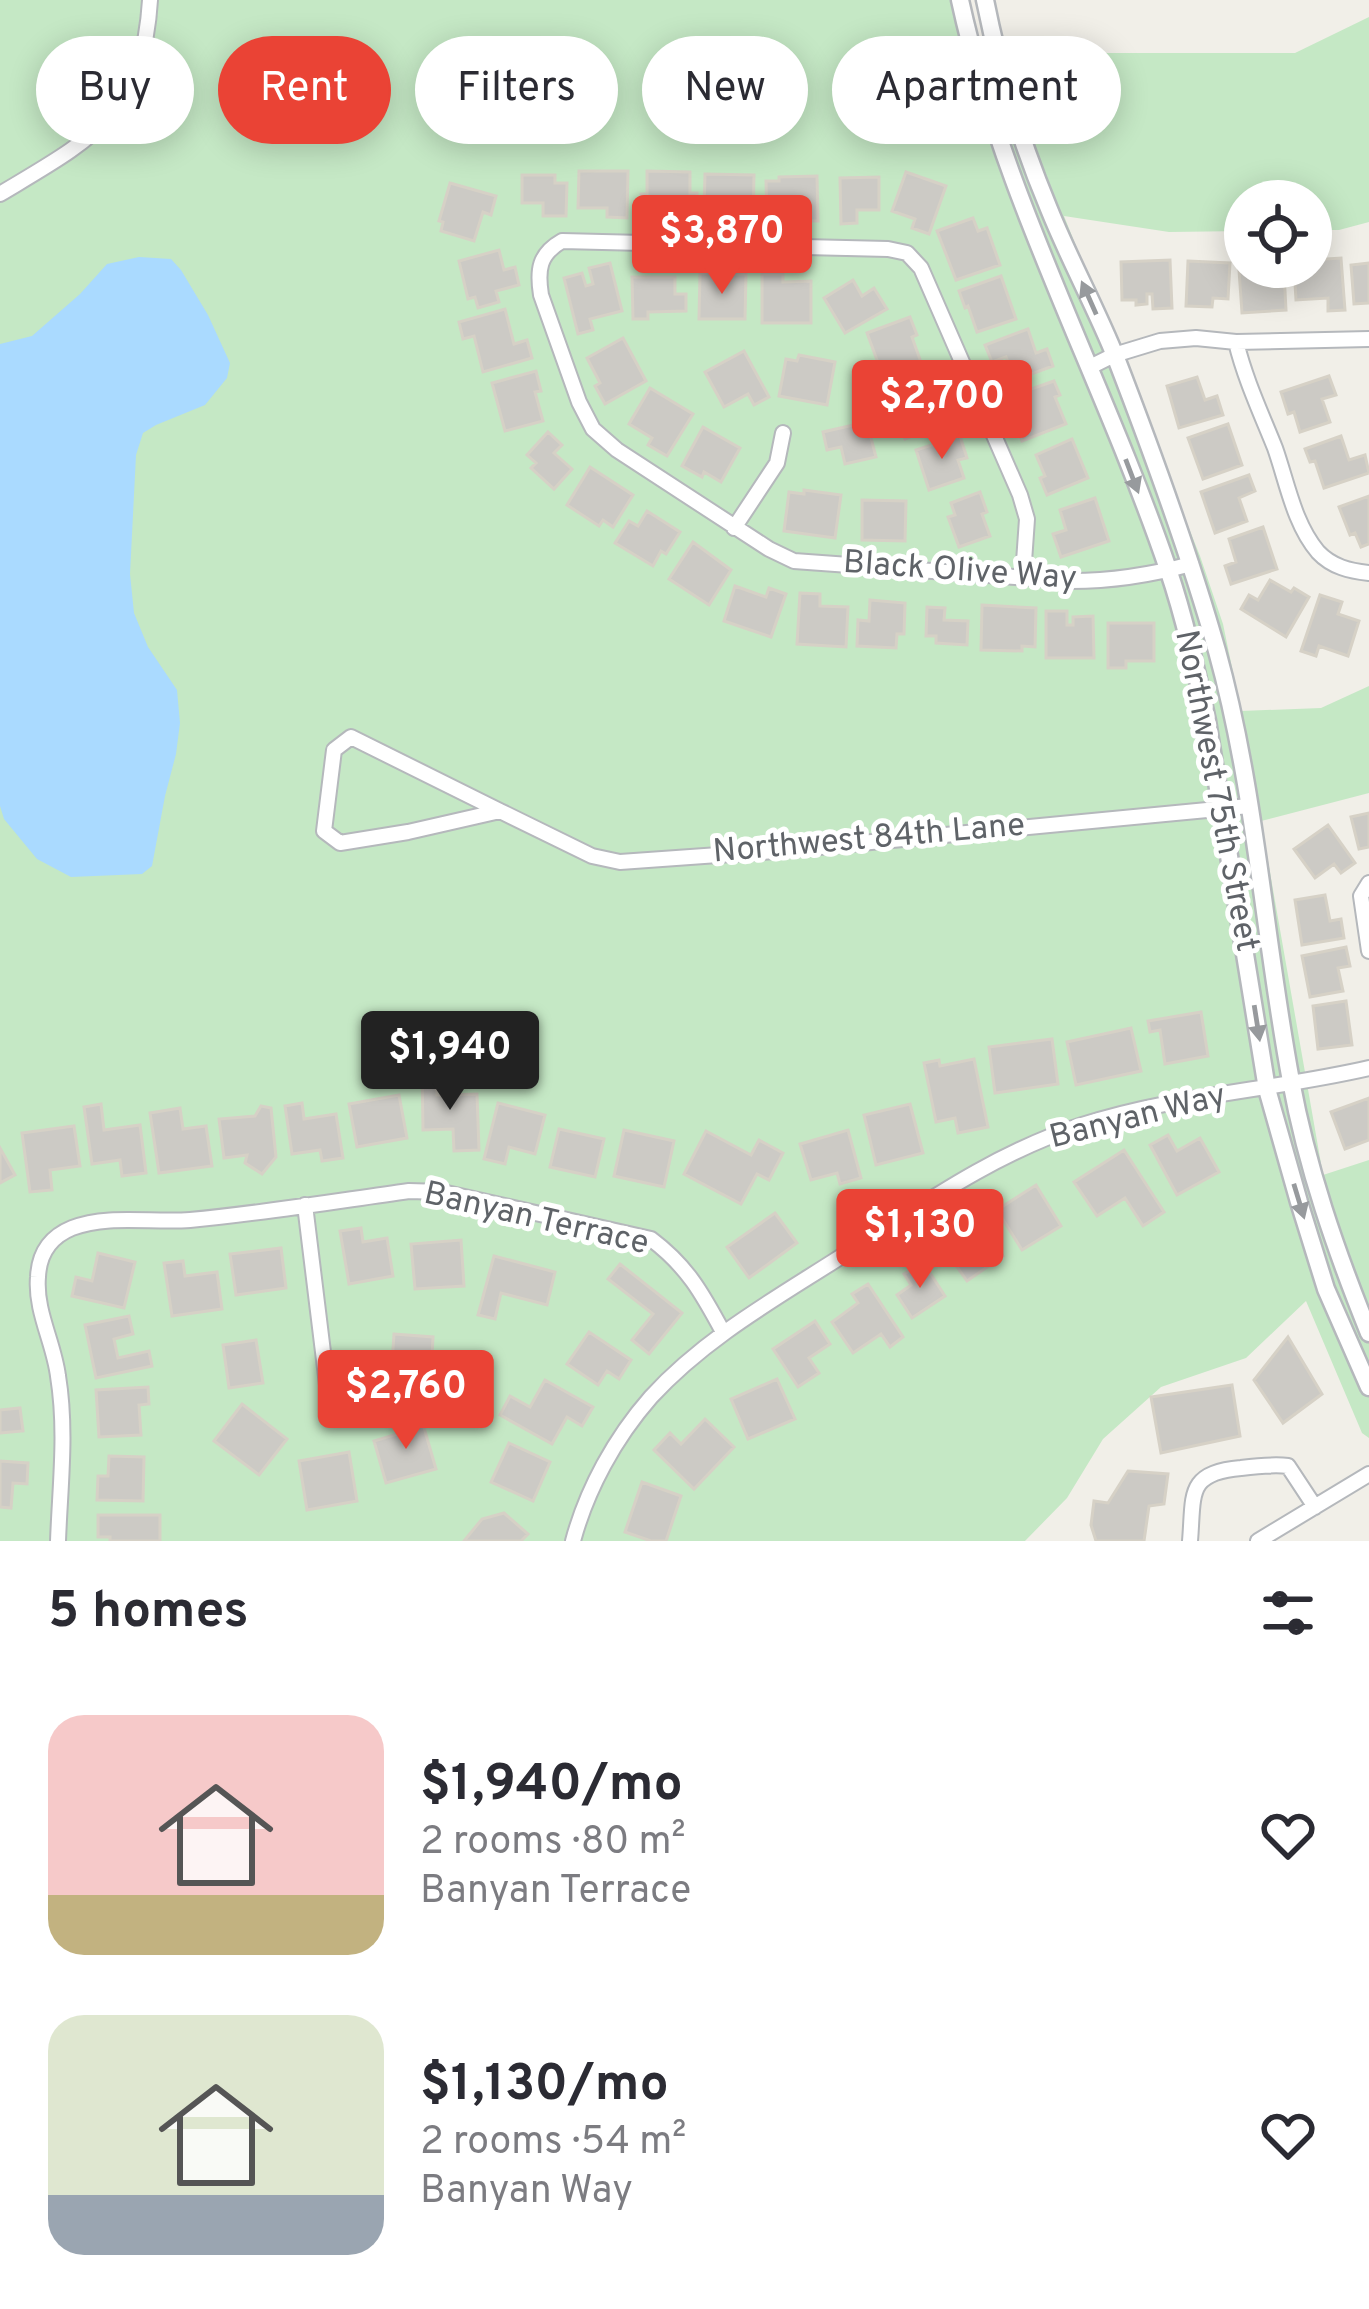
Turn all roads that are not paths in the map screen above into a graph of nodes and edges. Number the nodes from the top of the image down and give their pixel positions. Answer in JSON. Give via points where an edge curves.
{"nodes":[{"id":1,"x":150,"y":0,"type":"edge"},
{"id":2,"x":960,"y":0,"type":"edge"},
{"id":3,"x":986,"y":0,"type":"edge"},
{"id":4,"x":0,"y":194,"type":"edge"},
{"id":5,"x":1369,"y":339,"type":"edge"},
{"id":6,"x":1236,"y":342,"type":"junction"},
{"id":7,"x":1114,"y":355,"type":"junction"},
{"id":8,"x":1090,"y":367,"type":"junction"},
{"id":9,"x":783,"y":433,"type":"dead end"},
{"id":10,"x":734,"y":528,"type":"junction"},
{"id":11,"x":1191,"y":564,"type":"junction"},
{"id":12,"x":1168,"y":570,"type":"junction"},
{"id":13,"x":1369,"y":573,"type":"edge"},
{"id":14,"x":1023,"y":576,"type":"junction"},
{"id":15,"x":1249,"y":806,"type":"junction"},
{"id":16,"x":1222,"y":810,"type":"junction"},
{"id":17,"x":500,"y":811,"type":"junction"},
{"id":18,"x":1369,"y":883,"type":"edge"},
{"id":19,"x":1369,"y":951,"type":"edge"},
{"id":20,"x":1369,"y":1068,"type":"edge"},
{"id":21,"x":1291,"y":1082,"type":"junction"},
{"id":22,"x":1267,"y":1089,"type":"junction"},
{"id":23,"x":305,"y":1205,"type":"junction"},
{"id":24,"x":723,"y":1332,"type":"junction"},
{"id":25,"x":1369,"y":1333,"type":"edge"},
{"id":26,"x":1369,"y":1387,"type":"edge"},
{"id":27,"x":329,"y":1401,"type":"dead end"},
{"id":28,"x":1369,"y":1474,"type":"edge"},
{"id":29,"x":1315,"y":1507,"type":"junction"},
{"id":30,"x":58,"y":1541,"type":"edge"},
{"id":31,"x":573,"y":1541,"type":"edge"},
{"id":32,"x":1190,"y":1541,"type":"edge"},
{"id":33,"x":1258,"y":1541,"type":"edge"}],
"edges":[{"from":1,"to":4,"type":"street","via":[[142,61],[117,110],[81,145]]},
{"from":2,"to":8,"type":"street","name":"Northwest 75th Street","via":[[997,133]]},
{"from":7,"to":3,"type":"street","name":"Northwest 75th Street","one_way":true,"via":[[1048,208]]},
{"from":5,"to":6,"type":"street"},
{"from":6,"to":7,"type":"street","via":[[1160,341]]},
{"from":6,"to":13,"type":"street","via":[[1303,528],[1334,565]]},
{"from":7,"to":8,"type":"street"},
{"from":7,"to":11,"type":"street","name":"Northwest 75th Street"},
{"from":8,"to":12,"type":"street","name":"Northwest 75th Street","one_way":true},
{"from":9,"to":10,"type":"street","via":[[778,463]]},
{"from":10,"to":14,"type":"street","name":"Black Olive Way","via":[[794,560]]},
{"from":10,"to":14,"type":"street","name":"Black Olive Way","via":[[593,429],[542,295],[538,277],[549,248],[562,241],[908,254],[1020,496],[1027,519]]},
{"from":11,"to":12,"type":"street","name":"Black Olive Way"},
{"from":11,"to":15,"type":"street","name":"Northwest 75th Street"},
{"from":12,"to":14,"type":"street","name":"Black Olive Way","via":[[1107,581]]},
{"from":12,"to":16,"type":"street","name":"Northwest 75th Street"},
{"from":15,"to":16,"type":"street","name":"Northwest 84th Lane"},
{"from":15,"to":21,"type":"street","name":"Northwest 75th Street"},
{"from":16,"to":17,"type":"street","name":"Northwest 84th Lane","via":[[620,862]]},
{"from":16,"to":22,"type":"street","name":"Northwest 75th Street","one_way":true},
{"from":17,"to":17,"type":"street","name":"Northwest 84th Lane","via":[[340,843],[324,831],[334,750],[351,736]]},
{"from":18,"to":19,"type":"street","via":[[1361,896]]},
{"from":20,"to":21,"type":"street","name":"Banyan Way"},
{"from":21,"to":22,"type":"street","name":"Banyan Way"},
{"from":21,"to":25,"type":"street","name":"Northwest 75th Street","via":[[1317,1191]]},
{"from":22,"to":24,"type":"street","name":"Banyan Way","via":[[1148,1108],[1014,1150]]},
{"from":22,"to":26,"type":"street","name":"Northwest 75th Street","one_way":true,"via":[[1326,1289]]},
{"from":23,"to":24,"type":"street","name":"Banyan Terrace","via":[[442,1192],[651,1239],[693,1279]]},
{"from":23,"to":27,"type":"street"},
{"from":23,"to":30,"type":"street","name":"Banyan Terrace","via":[[88,1223],[46,1247],[38,1295],[62,1401]]},
{"from":24,"to":31,"type":"street","name":"Banyan Way","via":[[626,1427]]},
{"from":28,"to":29,"type":"street"},
{"from":29,"to":32,"type":"street","via":[[1288,1466],[1219,1470],[1200,1481]]},
{"from":29,"to":33,"type":"street"}]}
